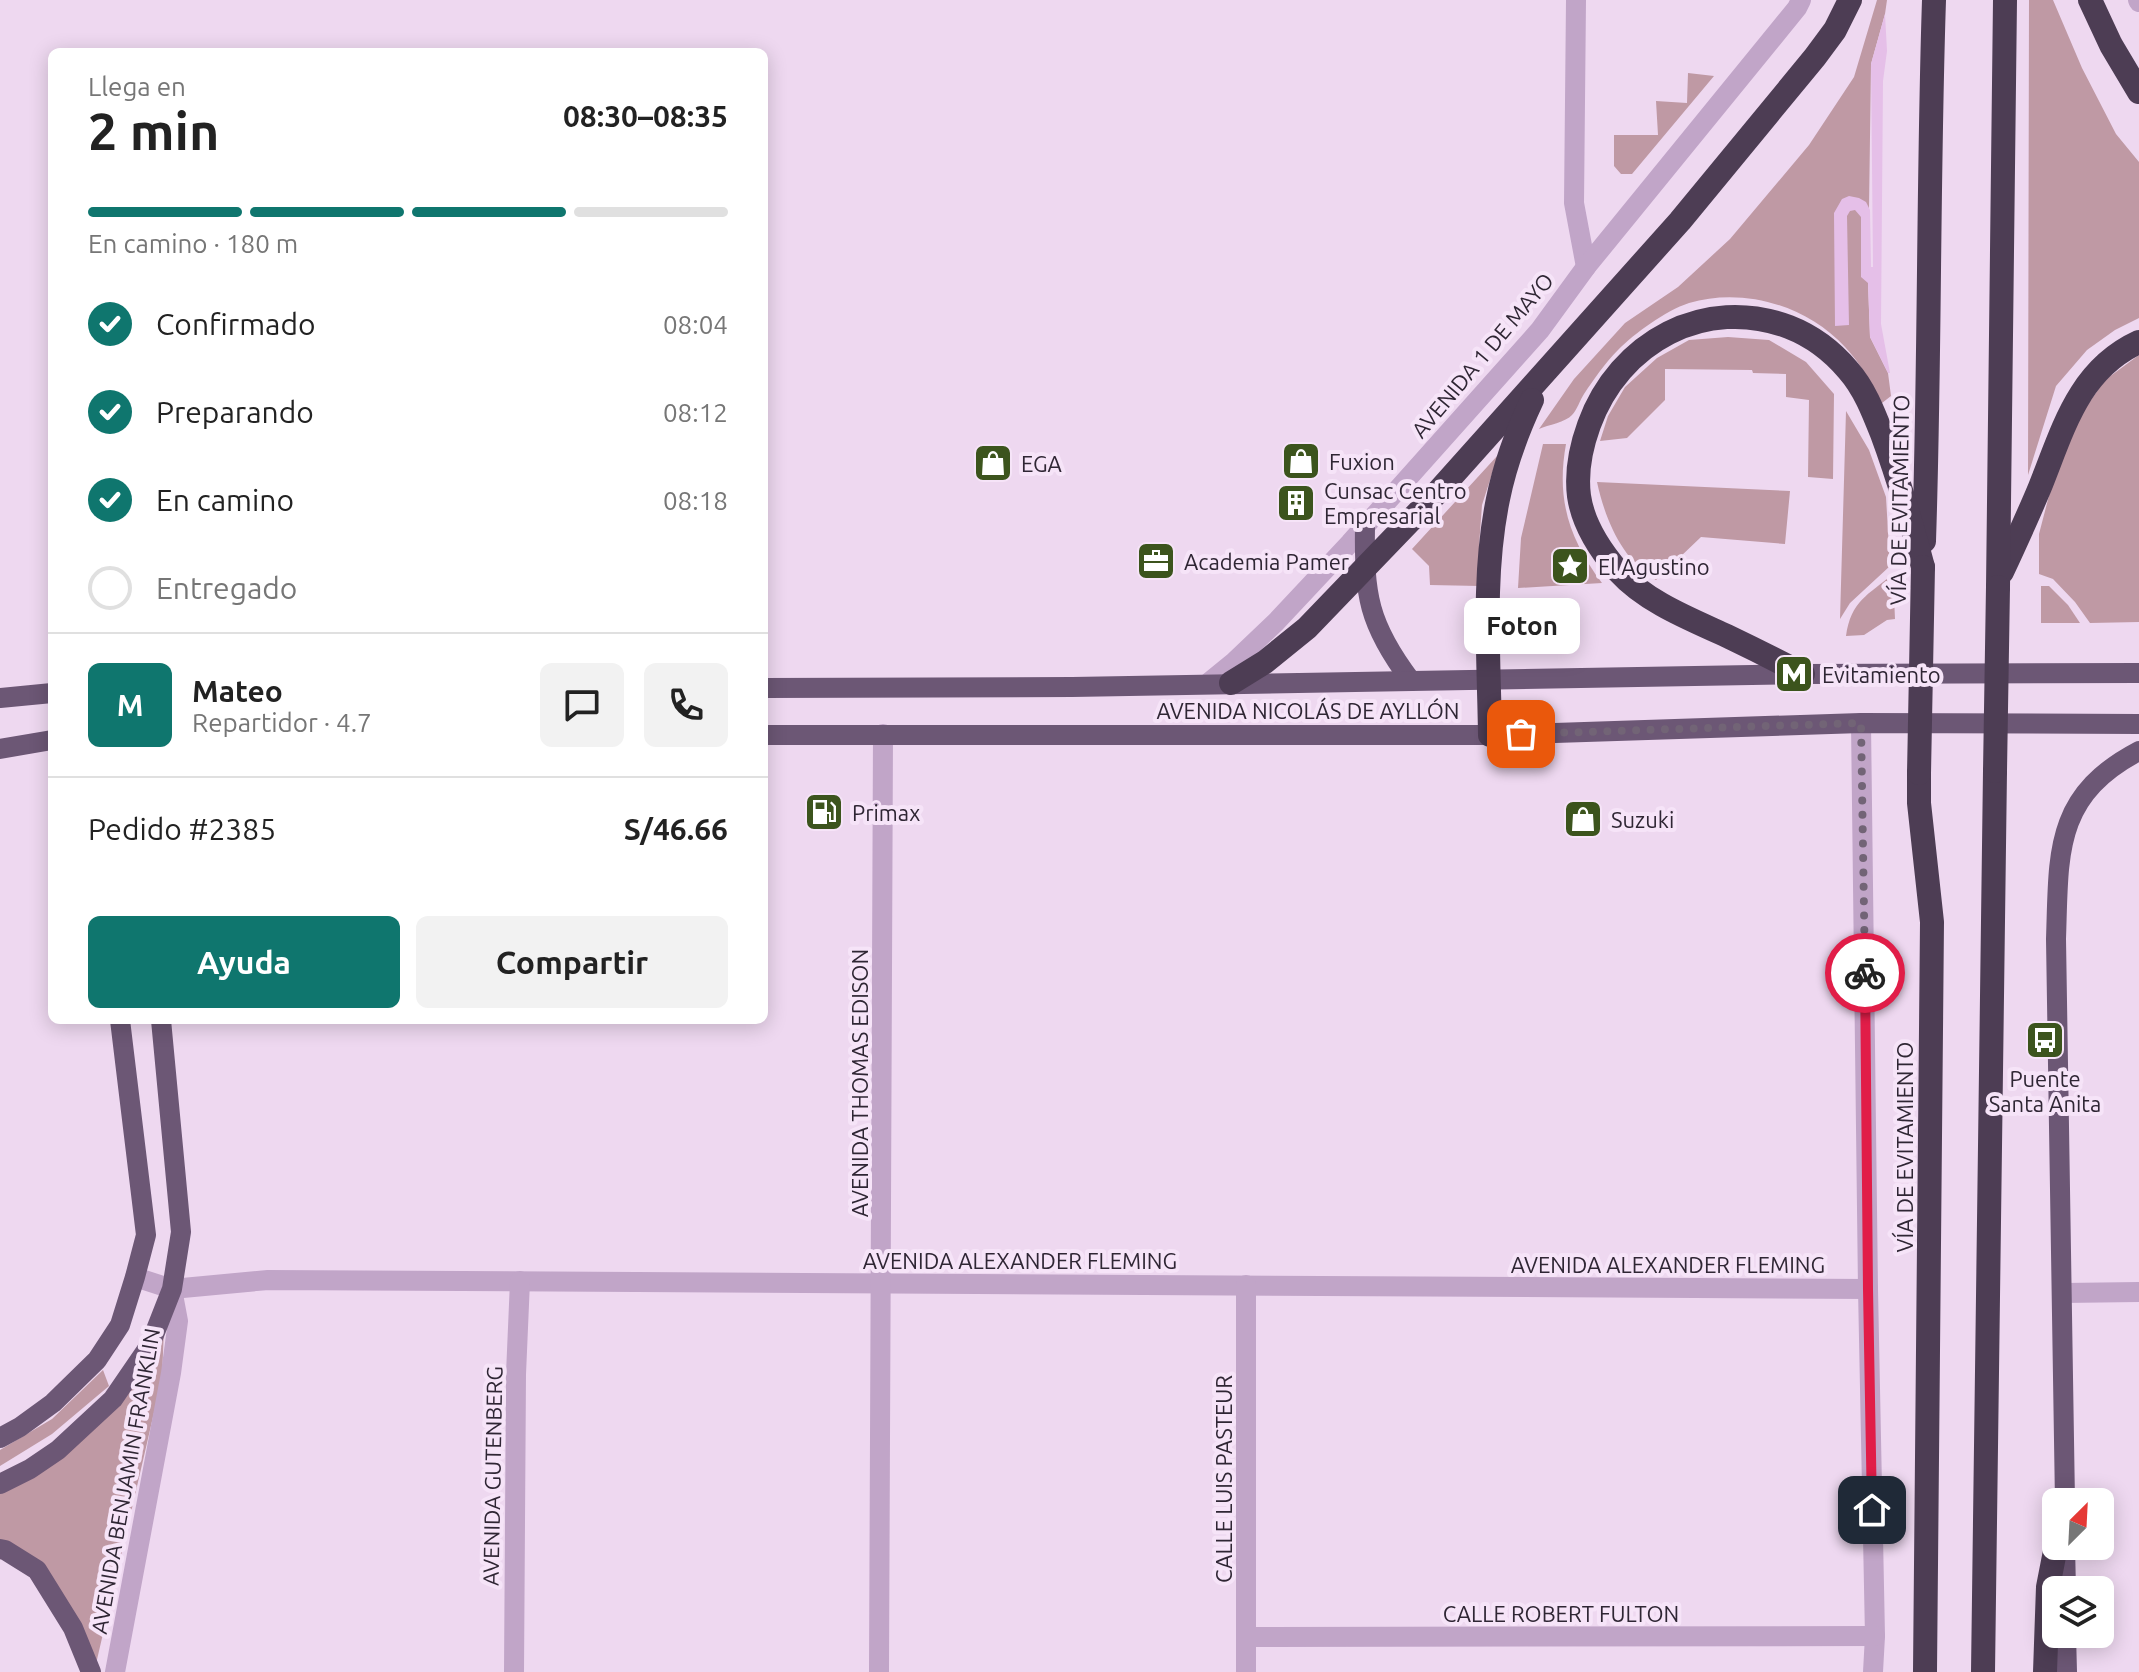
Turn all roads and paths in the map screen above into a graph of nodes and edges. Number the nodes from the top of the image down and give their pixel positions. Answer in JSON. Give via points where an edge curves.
{"nodes":[{"id":1,"x":1576,"y":0,"type":"edge"},
{"id":2,"x":1801,"y":0,"type":"edge"},
{"id":3,"x":1850,"y":0,"type":"edge"},
{"id":4,"x":1934,"y":0,"type":"edge"},
{"id":5,"x":2005,"y":0,"type":"edge"},
{"id":6,"x":2090,"y":0,"type":"edge"},
{"id":7,"x":2139,"y":92,"type":"edge"},
{"id":8,"x":1586,"y":267,"type":"junction"},
{"id":9,"x":2139,"y":342,"type":"edge"},
{"id":10,"x":1549,"y":370,"type":"junction"},
{"id":11,"x":1365,"y":525,"type":"junction"},
{"id":12,"x":1923,"y":567,"type":"junction"},
{"id":13,"x":1364,"y":570,"type":"junction"},
{"id":14,"x":1998,"y":584,"type":"junction"},
{"id":15,"x":2139,"y":673,"type":"edge"},
{"id":16,"x":1803,"y":674,"type":"junction"},
{"id":17,"x":1489,"y":680,"type":"junction"},
{"id":18,"x":1411,"y":681,"type":"junction"},
{"id":19,"x":1219,"y":683,"type":"junction"},
{"id":20,"x":768,"y":688,"type":"edge"},
{"id":21,"x":48,"y":693,"type":"edge"},
{"id":22,"x":0,"y":698,"type":"edge"},
{"id":23,"x":1861,"y":723,"type":"junction"},
{"id":24,"x":2139,"y":724,"type":"edge"},
{"id":25,"x":883,"y":734,"type":"junction"},
{"id":26,"x":768,"y":735,"type":"edge"},
{"id":27,"x":1490,"y":735,"type":"junction"},
{"id":28,"x":48,"y":741,"type":"edge"},
{"id":29,"x":0,"y":749,"type":"edge"},
{"id":30,"x":2139,"y":751,"type":"edge"},
{"id":31,"x":120,"y":1024,"type":"edge"},
{"id":32,"x":161,"y":1024,"type":"edge"},
{"id":33,"x":135,"y":1277,"type":"junction"},
{"id":34,"x":520,"y":1281,"type":"junction"},
{"id":35,"x":882,"y":1283,"type":"junction"},
{"id":36,"x":1246,"y":1285,"type":"junction"},
{"id":37,"x":172,"y":1289,"type":"junction"},
{"id":38,"x":1868,"y":1289,"type":"junction"},
{"id":39,"x":2139,"y":1292,"type":"edge"},
{"id":40,"x":2063,"y":1293,"type":"junction"},
{"id":41,"x":0,"y":1438,"type":"edge"},
{"id":42,"x":0,"y":1484,"type":"edge"},
{"id":43,"x":2065,"y":1488,"type":"edge"},
{"id":44,"x":0,"y":1549,"type":"edge"},
{"id":45,"x":2053,"y":1560,"type":"edge"},
{"id":46,"x":1875,"y":1636,"type":"junction"},
{"id":47,"x":1247,"y":1637,"type":"junction"},
{"id":48,"x":2066,"y":1648,"type":"edge"},
{"id":49,"x":91,"y":1672,"type":"edge"},
{"id":50,"x":115,"y":1672,"type":"edge"},
{"id":51,"x":514,"y":1672,"type":"edge"},
{"id":52,"x":879,"y":1672,"type":"edge"},
{"id":53,"x":1246,"y":1672,"type":"edge"},
{"id":54,"x":1873,"y":1672,"type":"edge"},
{"id":55,"x":1925,"y":1672,"type":"edge"},
{"id":56,"x":1983,"y":1672,"type":"edge"},
{"id":57,"x":2045,"y":1672,"type":"edge"},
{"id":58,"x":2067,"y":1672,"type":"edge"}],
"edges":[{"from":1,"to":8,"type":"street","via":[[1574,203]]},
{"from":2,"to":8,"type":"street","name":"AVENIDA 1 DE MAYO"},
{"from":3,"to":10,"type":"highway","via":[[1815,57]]},
{"from":4,"to":12,"type":"highway","name":"VÍA DE EVITAMIENTO"},
{"from":5,"to":14,"type":"highway"},
{"from":6,"to":7,"type":"highway"},
{"from":8,"to":11,"type":"street","name":"AVENIDA 1 DE MAYO","via":[[1540,330]]},
{"from":9,"to":14,"type":"highway","via":[[2105,365],[2080,394]]},
{"from":10,"to":13,"type":"highway"},
{"from":10,"to":17,"type":"highway","via":[[1517,432],[1498,499],[1490,567]]},
{"from":11,"to":13,"type":"main road"},
{"from":11,"to":19,"type":"street","name":"AVENIDA 1 DE MAYO"},
{"from":12,"to":16,"type":"highway","via":[[1868,399],[1826,348],[1778,323],[1737,316],[1687,325],[1633,357],[1601,398],[1582,448],[1579,493],[1592,533],[1629,582]]},
{"from":12,"to":55,"type":"highway","name":"VÍA DE EVITAMIENTO","bridge":true,"via":[[1919,803],[1932,922]]},
{"from":13,"to":18,"type":"main road","via":[[1379,631]]},
{"from":13,"to":19,"type":"highway","via":[[1265,662]]},
{"from":14,"to":56,"type":"highway","bridge":true},
{"from":15,"to":16,"type":"main road","name":"AVENIDA NICOLÁS DE AYLLÓN"},
{"from":16,"to":17,"type":"main road","name":"AVENIDA NICOLÁS DE AYLLÓN"},
{"from":17,"to":18,"type":"main road","name":"AVENIDA NICOLÁS DE AYLLÓN"},
{"from":17,"to":27,"type":"highway"},
{"from":18,"to":19,"type":"main road","name":"AVENIDA NICOLÁS DE AYLLÓN"},
{"from":19,"to":20,"type":"main road","name":"AVENIDA NICOLÁS DE AYLLÓN"},
{"from":21,"to":22,"type":"main road"},
{"from":23,"to":24,"type":"main road","name":"AVENIDA NICOLÁS DE AYLLÓN"},
{"from":23,"to":27,"type":"main road","name":"AVENIDA NICOLÁS DE AYLLÓN"},
{"from":23,"to":38,"type":"street"},
{"from":25,"to":26,"type":"main road","name":"AVENIDA NICOLÁS DE AYLLÓN"},
{"from":25,"to":27,"type":"main road","name":"AVENIDA NICOLÁS DE AYLLÓN"},
{"from":25,"to":35,"type":"street","name":"AVENIDA THOMAS EDISON"},
{"from":28,"to":29,"type":"main road"},
{"from":30,"to":40,"type":"main road","via":[[2108,770],[2084,794],[2069,819],[2058,860]]},
{"from":31,"to":33,"type":"main road","via":[[146,1235]]},
{"from":32,"to":37,"type":"main road","via":[[181,1232]]},
{"from":33,"to":37,"type":"street"},
{"from":33,"to":41,"type":"main road","via":[[120,1325],[97,1360],[53,1403]]},
{"from":34,"to":35,"type":"street","name":"AVENIDA ALEXANDER FLEMING"},
{"from":34,"to":37,"type":"street","name":"AVENIDA ALEXANDER FLEMING","via":[[268,1280]]},
{"from":34,"to":51,"type":"street","name":"AVENIDA GUTENBERG"},
{"from":35,"to":36,"type":"street","name":"AVENIDA ALEXANDER FLEMING"},
{"from":35,"to":52,"type":"street","name":"AVENIDA THOMAS EDISON"},
{"from":36,"to":38,"type":"street","name":"AVENIDA ALEXANDER FLEMING"},
{"from":36,"to":47,"type":"street","name":"CALLE LUIS PASTEUR"},
{"from":37,"to":42,"type":"main road","via":[[150,1345],[113,1399],[58,1450]]},
{"from":37,"to":50,"type":"street","name":"AVENIDA BENJAMIN FRANKLIN","via":[[178,1321],[171,1373]]},
{"from":38,"to":46,"type":"street"},
{"from":39,"to":40,"type":"street"},
{"from":40,"to":43,"type":"main road"},
{"from":44,"to":49,"type":"main road","via":[[37,1570],[73,1628]]},
{"from":45,"to":57,"type":"highway"},
{"from":46,"to":47,"type":"street","name":"CALLE ROBERT FULTON"},
{"from":46,"to":54,"type":"street"},
{"from":47,"to":53,"type":"street","name":"CALLE LUIS PASTEUR"},
{"from":48,"to":58,"type":"main road"}]}
